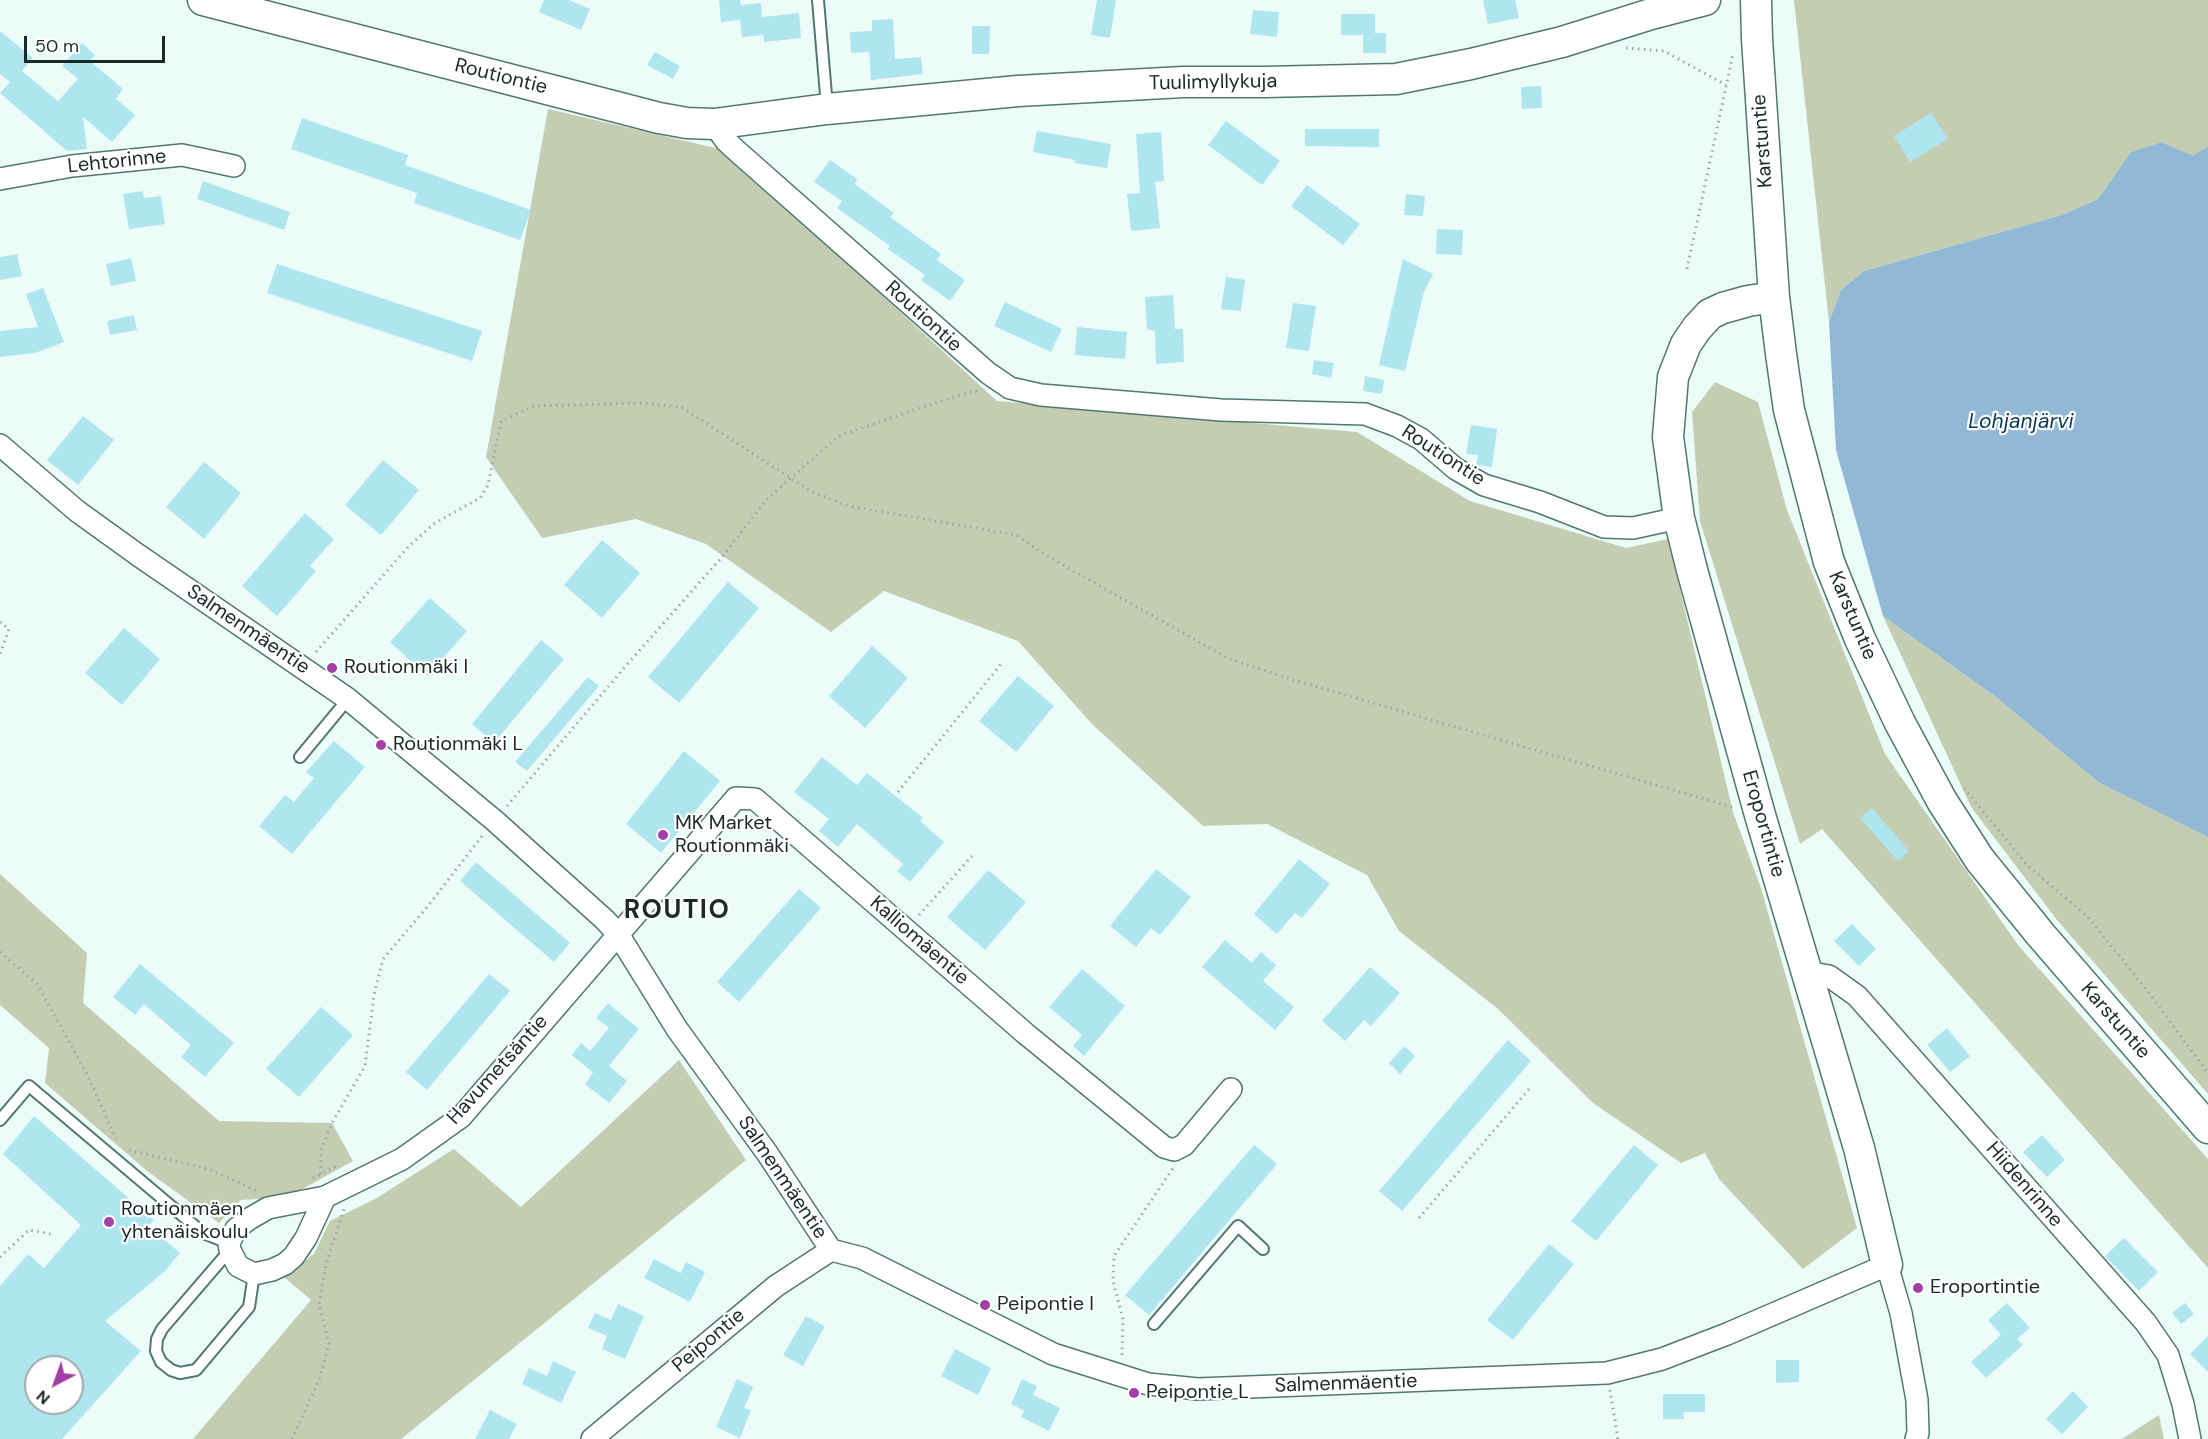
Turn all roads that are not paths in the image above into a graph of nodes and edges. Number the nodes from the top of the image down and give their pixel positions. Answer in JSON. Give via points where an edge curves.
{"nodes":[{"id":1,"x":203,"y":0,"type":"edge"},
{"id":2,"x":818,"y":0,"type":"edge"},
{"id":3,"x":1705,"y":0,"type":"edge"},
{"id":4,"x":1756,"y":0,"type":"edge"},
{"id":5,"x":827,"y":109,"type":"junction"},
{"id":6,"x":714,"y":124,"type":"junction"},
{"id":7,"x":234,"y":166,"type":"dead end"},
{"id":8,"x":0,"y":179,"type":"edge"},
{"id":9,"x":1774,"y":297,"type":"junction"},
{"id":10,"x":0,"y":445,"type":"edge"},
{"id":11,"x":1678,"y":518,"type":"junction"},
{"id":12,"x":348,"y":699,"type":"junction"},
{"id":13,"x":300,"y":757,"type":"dead end"},
{"id":14,"x":618,"y":934,"type":"junction"},
{"id":15,"x":1806,"y":972,"type":"junction"},
{"id":16,"x":1231,"y":1089,"type":"dead end"},
{"id":17,"x":0,"y":1120,"type":"edge"},
{"id":18,"x":2208,"y":1128,"type":"edge"},
{"id":19,"x":325,"y":1197,"type":"junction"},
{"id":20,"x":229,"y":1246,"type":"junction"},
{"id":21,"x":1263,"y":1249,"type":"dead end"},
{"id":22,"x":831,"y":1250,"type":"junction"},
{"id":23,"x":1887,"y":1264,"type":"junction"},
{"id":24,"x":254,"y":1274,"type":"junction"},
{"id":25,"x":1154,"y":1324,"type":"dead end"},
{"id":26,"x":603,"y":1436,"type":"edge"},
{"id":27,"x":1916,"y":1439,"type":"edge"},
{"id":28,"x":2190,"y":1439,"type":"edge"}],
"edges":[{"from":1,"to":6,"type":"street","name":"Routiontie","via":[[659,118]]},
{"from":2,"to":5,"type":"lane"},
{"from":3,"to":5,"type":"street","name":"Tuulimyllykuja","via":[[1562,42],[1396,79],[1183,81]]},
{"from":4,"to":9,"type":"street","name":"Karstuntie"},
{"from":5,"to":6,"type":"street","name":"Tuulimyllykuja"},
{"from":6,"to":11,"type":"street","name":"Routiontie","via":[[726,141],[987,374],[1010,388],[1041,395],[1221,410],[1365,414],[1421,439],[1456,469],[1484,485],[1604,527],[1633,528]]},
{"from":7,"to":8,"type":"street","name":"Lehtorinne","via":[[182,155],[72,166]]},
{"from":9,"to":11,"type":"street","name":"Eroportintie","via":[[1710,314],[1686,344],[1673,377],[1668,437]]},
{"from":9,"to":18,"type":"street","name":"Karstuntie","via":[[1789,410],[1829,562],[1900,723],[1942,801],[1980,860]]},
{"from":10,"to":12,"type":"street","name":"Salmenmäentie","via":[[65,502]]},
{"from":11,"to":15,"type":"street","name":"Eroportintie"},
{"from":12,"to":13,"type":"lane"},
{"from":12,"to":14,"type":"street","name":"Salmenmäentie","via":[[495,821]]},
{"from":14,"to":16,"type":"street","name":"Kalliomäentie","via":[[736,798],[755,799],[1164,1148],[1174,1150],[1184,1145]]},
{"from":14,"to":19,"type":"street","name":"Havumetsäntie","via":[[461,1117],[402,1159]]},
{"from":14,"to":22,"type":"street","name":"Salmenmäentie","via":[[677,1029]]},
{"from":15,"to":23,"type":"street","name":"Eroportintie","via":[[1859,1148]]},
{"from":15,"to":28,"type":"street","name":"Hiidenrinne","via":[[1830,976],[1857,996],[2146,1323],[2168,1355]]},
{"from":17,"to":20,"type":"lane","via":[[29,1086],[203,1233]]},
{"from":19,"to":20,"type":"street","name":"Havumetsäntie","via":[[268,1208],[236,1229]]},
{"from":19,"to":24,"type":"street","via":[[294,1256],[272,1270]]},
{"from":20,"to":24,"type":"street","via":[[238,1266]]},
{"from":20,"to":24,"type":"lane","via":[[162,1329],[156,1351],[161,1362],[180,1373],[196,1370],[249,1307]]},
{"from":21,"to":25,"type":"lane","via":[[1238,1226]]},
{"from":22,"to":23,"type":"street","name":"Salmenmäentie","via":[[862,1258],[1053,1354],[1148,1384],[1198,1389],[1607,1373],[1662,1359],[1727,1334]]},
{"from":22,"to":26,"type":"street","name":"Peipontie","via":[[776,1286]]},
{"from":23,"to":27,"type":"street","name":"Eroportintie","via":[[1901,1313],[1917,1400]]}]}
